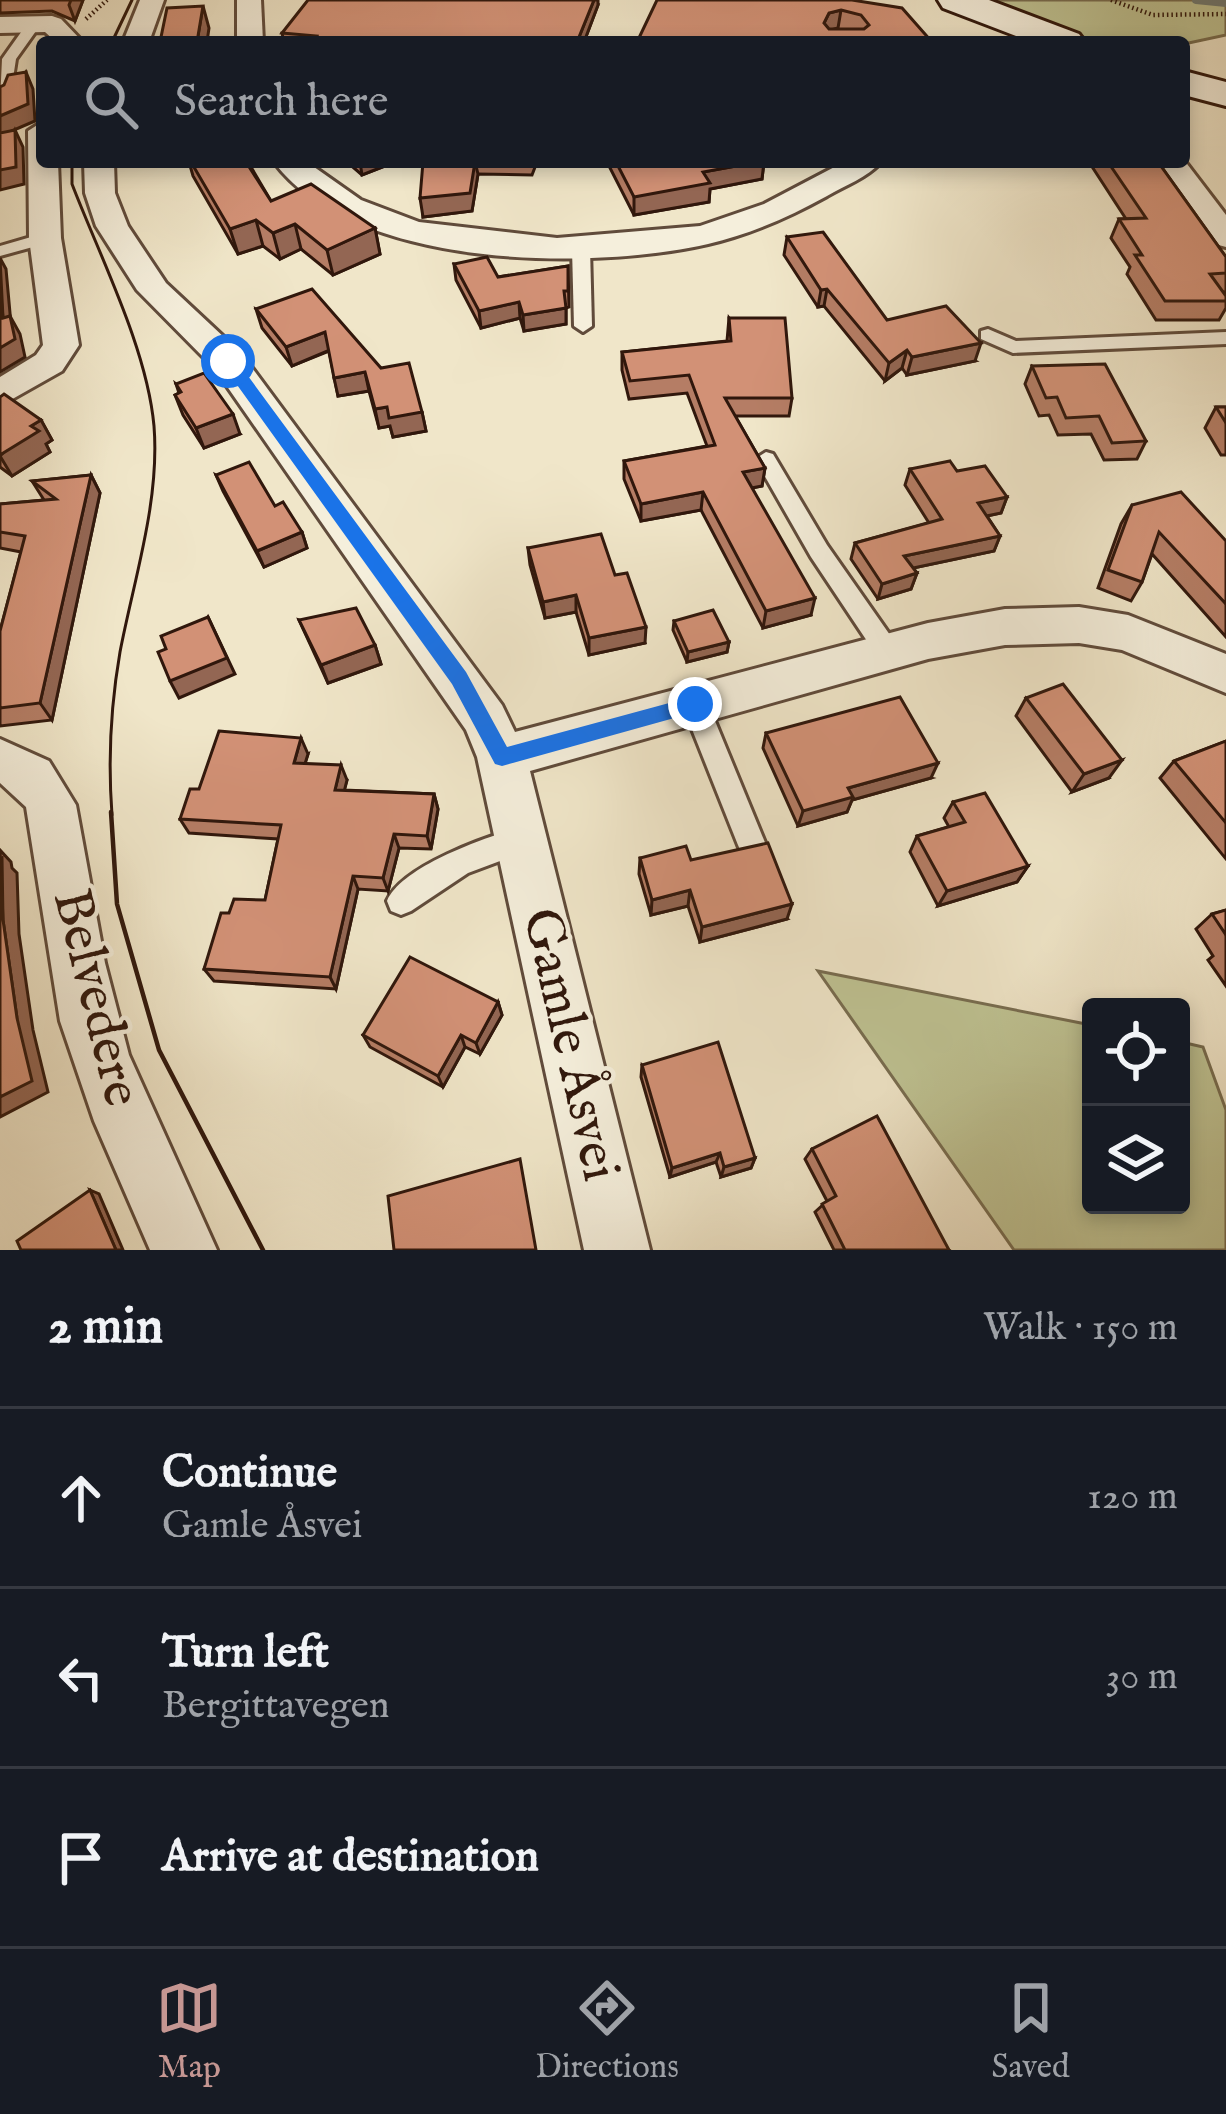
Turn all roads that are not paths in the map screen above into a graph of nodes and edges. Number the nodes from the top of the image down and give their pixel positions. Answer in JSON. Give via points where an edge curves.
{"nodes":[{"id":1,"x":249,"y":0,"type":"edge"},
{"id":2,"x":956,"y":0,"type":"edge"},
{"id":3,"x":156,"y":5,"type":"edge"},
{"id":4,"x":54,"y":23,"type":"edge"},
{"id":5,"x":0,"y":26,"type":"edge"},
{"id":6,"x":139,"y":36,"type":"edge"},
{"id":7,"x":250,"y":36,"type":"edge"},
{"id":8,"x":1050,"y":36,"type":"edge"},
{"id":9,"x":4,"y":59,"type":"edge"},
{"id":10,"x":1190,"y":85,"type":"edge"},
{"id":11,"x":1226,"y":94,"type":"edge"},
{"id":12,"x":3,"y":98,"type":"edge"},
{"id":13,"x":38,"y":168,"type":"edge"},
{"id":14,"x":99,"y":168,"type":"edge"},
{"id":15,"x":295,"y":168,"type":"edge"},
{"id":16,"x":854,"y":168,"type":"edge"},
{"id":17,"x":1174,"y":168,"type":"edge"},
{"id":18,"x":1226,"y":237,"type":"edge"},
{"id":19,"x":45,"y":238,"type":"junction"},
{"id":20,"x":581,"y":248,"type":"junction"},
{"id":21,"x":0,"y":250,"type":"edge"},
{"id":22,"x":583,"y":326,"type":"dead end"},
{"id":23,"x":988,"y":334,"type":"dead end"},
{"id":24,"x":1226,"y":338,"type":"edge"},
{"id":25,"x":0,"y":394,"type":"edge"},
{"id":26,"x":766,"y":459,"type":"edge"},
{"id":27,"x":887,"y":652,"type":"junction"},
{"id":28,"x":1226,"y":674,"type":"edge"},
{"id":29,"x":695,"y":704,"type":"junction"},
{"id":30,"x":502,"y":757,"type":"junction"},
{"id":31,"x":0,"y":760,"type":"edge"},
{"id":32,"x":522,"y":840,"type":"junction"},
{"id":33,"x":752,"y":845,"type":"edge"},
{"id":34,"x":401,"y":901,"type":"dead end"},
{"id":35,"x":184,"y":1250,"type":"edge"},
{"id":36,"x":617,"y":1250,"type":"edge"}],
"edges":[{"from":1,"to":7,"type":"street"},
{"from":2,"to":8,"type":"street"},
{"from":3,"to":6,"type":"street"},
{"from":4,"to":5,"type":"street"},
{"from":4,"to":9,"type":"lane"},
{"from":9,"to":12,"type":"lane"},
{"from":10,"to":11,"type":"street"},
{"from":13,"to":19,"type":"street"},
{"from":14,"to":30,"type":"street","name":"Gamle Åsvei","via":[[112,226],[154,290],[228,361],[459,678]]},
{"from":15,"to":20,"type":"street","via":[[374,218],[444,236]]},
{"from":16,"to":20,"type":"street","via":[[741,224],[686,239]]},
{"from":17,"to":18,"type":"street"},
{"from":19,"to":21,"type":"lane"},
{"from":19,"to":25,"type":"street","via":[[62,345],[49,363]]},
{"from":20,"to":22,"type":"lane"},
{"from":23,"to":24,"type":"lane","via":[[1013,347]]},
{"from":26,"to":27,"type":"lane"},
{"from":27,"to":28,"type":"street","via":[[1005,627],[1079,625],[1128,633]]},
{"from":27,"to":29,"type":"street"},
{"from":29,"to":30,"type":"street"},
{"from":29,"to":33,"type":"lane"},
{"from":30,"to":32,"type":"street","name":"Gamle Åsvei"},
{"from":31,"to":35,"type":"street","name":"Belvedere","via":[[26,771],[51,805],[91,1023],[131,1140]]},
{"from":32,"to":34,"type":"lane","via":[[487,849]]},
{"from":32,"to":36,"type":"street","name":"Gamle Åsvei"}]}
